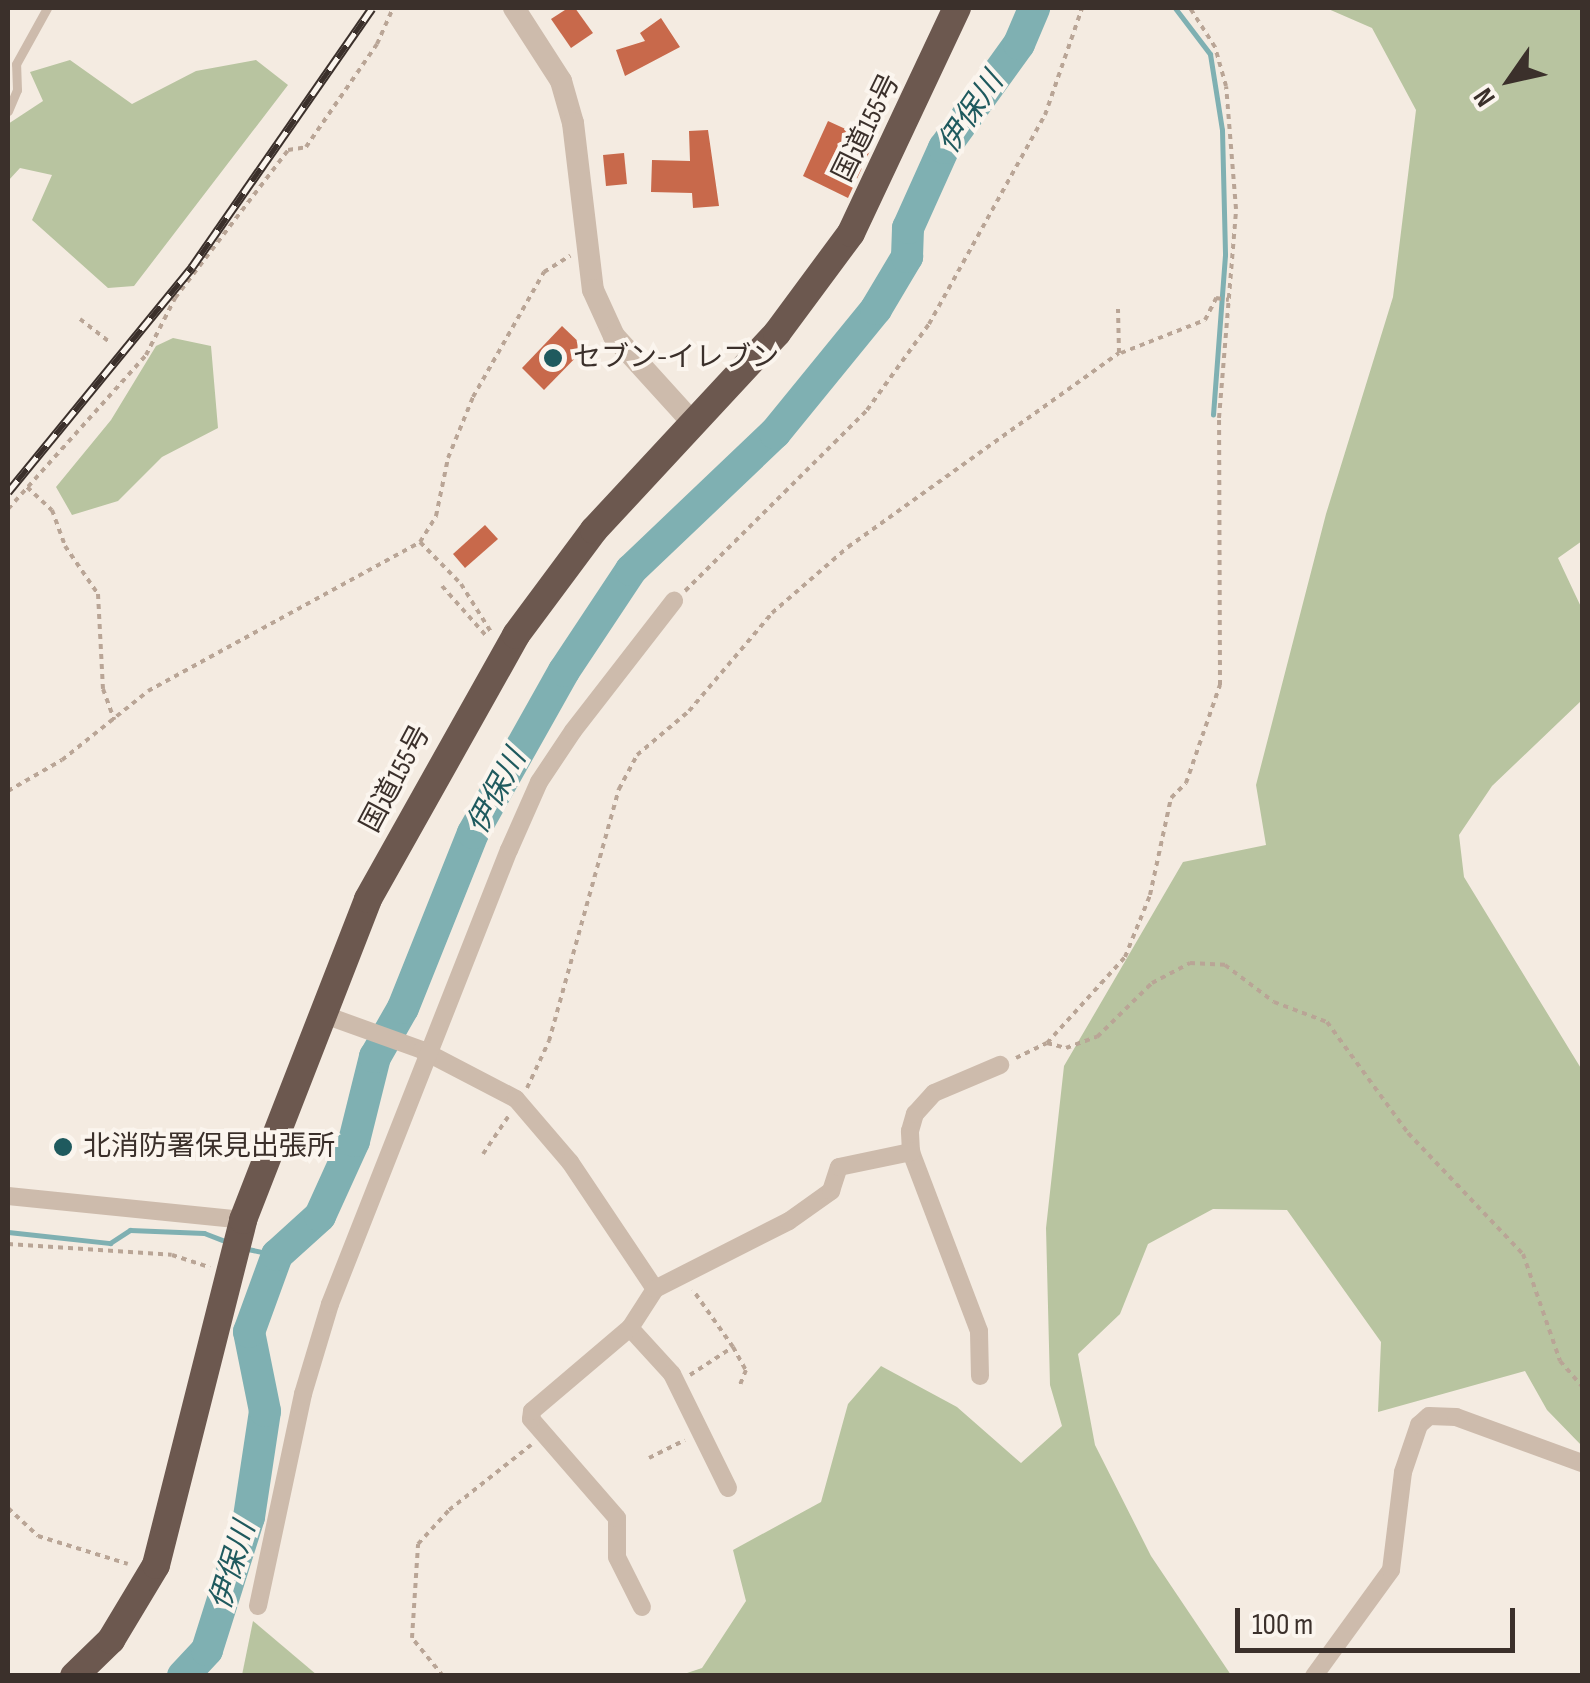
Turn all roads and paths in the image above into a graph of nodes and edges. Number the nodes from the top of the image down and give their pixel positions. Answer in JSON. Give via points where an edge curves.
{"nodes":[{"id":1,"x":47,"y":8,"type":"edge"},
{"id":2,"x":392,"y":8,"type":"edge"},
{"id":3,"x":514,"y":8,"type":"edge"},
{"id":4,"x":957,"y":8,"type":"edge"},
{"id":5,"x":1082,"y":8,"type":"edge"},
{"id":6,"x":1190,"y":8,"type":"edge"},
{"id":7,"x":8,"y":111,"type":"edge"},
{"id":8,"x":588,"y":255,"type":"junction"},
{"id":9,"x":1228,"y":300,"type":"junction"},
{"id":10,"x":1118,"y":309,"type":"dead end"},
{"id":11,"x":80,"y":319,"type":"dead end"},
{"id":12,"x":108,"y":341,"type":"dead end"},
{"id":13,"x":1120,"y":354,"type":"junction"},
{"id":14,"x":127,"y":356,"type":"dead end"},
{"id":15,"x":135,"y":362,"type":"junction"},
{"id":16,"x":691,"y":421,"type":"junction"},
{"id":17,"x":27,"y":487,"type":"junction"},
{"id":18,"x":8,"y":509,"type":"edge"},
{"id":19,"x":420,"y":542,"type":"junction"},
{"id":20,"x":442,"y":586,"type":"dead end"},
{"id":21,"x":674,"y":601,"type":"joint"},
{"id":22,"x":501,"y":643,"type":"junction"},
{"id":23,"x":114,"y":720,"type":"junction"},
{"id":24,"x":8,"y":791,"type":"edge"},
{"id":25,"x":322,"y":1014,"type":"junction"},
{"id":26,"x":1047,"y":1043,"type":"junction"},
{"id":27,"x":427,"y":1052,"type":"junction"},
{"id":28,"x":1000,"y":1065,"type":"joint"},
{"id":29,"x":518,"y":1101,"type":"junction"},
{"id":30,"x":912,"y":1152,"type":"junction"},
{"id":31,"x":482,"y":1154,"type":"dead end"},
{"id":32,"x":8,"y":1196,"type":"edge"},
{"id":33,"x":243,"y":1220,"type":"junction"},
{"id":34,"x":8,"y":1244,"type":"edge"},
{"id":35,"x":228,"y":1272,"type":"junction"},
{"id":36,"x":682,"y":1274,"type":"junction"},
{"id":37,"x":655,"y":1289,"type":"junction"},
{"id":38,"x":630,"y":1328,"type":"junction"},
{"id":39,"x":733,"y":1347,"type":"junction"},
{"id":40,"x":980,"y":1376,"type":"dead end"},
{"id":41,"x":678,"y":1383,"type":"junction"},
{"id":42,"x":740,"y":1385,"type":"dead end"},
{"id":43,"x":1582,"y":1386,"type":"edge"},
{"id":44,"x":542,"y":1430,"type":"junction"},
{"id":45,"x":698,"y":1434,"type":"junction"},
{"id":46,"x":649,"y":1458,"type":"dead end"},
{"id":47,"x":1582,"y":1464,"type":"edge"},
{"id":48,"x":728,"y":1488,"type":"dead end"},
{"id":49,"x":8,"y":1508,"type":"edge"},
{"id":50,"x":152,"y":1572,"type":"junction"},
{"id":51,"x":258,"y":1606,"type":"dead end"},
{"id":52,"x":642,"y":1606,"type":"dead end"},
{"id":53,"x":74,"y":1676,"type":"edge"},
{"id":54,"x":443,"y":1676,"type":"edge"},
{"id":55,"x":1314,"y":1676,"type":"edge"}],
"edges":[{"from":1,"to":7,"type":"lane","via":[[16,64],[17,90]]},
{"from":2,"to":15,"type":"path","via":[[377,44],[306,147],[288,150],[175,298],[146,355]]},
{"from":3,"to":8,"type":"street","via":[[562,81]]},
{"from":4,"to":16,"type":"highway","name":"国道155号","via":[[851,233],[777,333]]},
{"from":5,"to":21,"type":"path","via":[[1045,115],[1014,179],[954,287],[886,388]]},
{"from":6,"to":9,"type":"path","via":[[1215,47],[1226,86],[1236,209]]},
{"from":8,"to":16,"type":"street","via":[[593,290],[614,336]]},
{"from":8,"to":19,"type":"path","via":[[565,256],[544,272],[522,305],[462,421],[436,516]]},
{"from":9,"to":13,"type":"path","via":[[1216,298],[1205,320]]},
{"from":9,"to":26,"type":"path","via":[[1219,418],[1223,655],[1217,706],[1186,783],[1171,798],[1150,895],[1125,956]]},
{"from":10,"to":13,"type":"path"},
{"from":11,"to":12,"type":"path"},
{"from":13,"to":29,"type":"path","via":[[848,547],[772,614],[689,710],[636,755],[620,789],[548,1040]]},
{"from":14,"to":15,"type":"path"},
{"from":15,"to":17,"type":"path"},
{"from":16,"to":22,"type":"highway","name":"国道155号"},
{"from":17,"to":18,"type":"path"},
{"from":17,"to":23,"type":"path","via":[[52,510],[65,546],[98,594],[103,690]]},
{"from":19,"to":22,"type":"path","via":[[461,584]]},
{"from":19,"to":23,"type":"path","via":[[148,691]]},
{"from":20,"to":22,"type":"path","via":[[476,629]]},
{"from":21,"to":27,"type":"street","via":[[539,782]]},
{"from":22,"to":25,"type":"highway","name":"国道155号","via":[[368,899]]},
{"from":23,"to":24,"type":"path"},
{"from":25,"to":27,"type":"street"},
{"from":25,"to":33,"type":"highway","name":"国道155号"},
{"from":26,"to":28,"type":"path"},
{"from":26,"to":43,"type":"path","via":[[1066,1048],[1097,1037],[1152,983],[1190,963],[1225,965],[1274,1002],[1327,1022],[1408,1133],[1524,1254],[1560,1361]]},
{"from":27,"to":29,"type":"street"},
{"from":27,"to":51,"type":"street","via":[[302,1394]]},
{"from":28,"to":30,"type":"street","via":[[924,1102],[910,1131]]},
{"from":29,"to":31,"type":"path"},
{"from":29,"to":37,"type":"street","via":[[570,1162]]},
{"from":30,"to":36,"type":"street","via":[[839,1167],[830,1191],[790,1221]]},
{"from":30,"to":40,"type":"street","via":[[978,1331]]},
{"from":32,"to":33,"type":"street"},
{"from":33,"to":35,"type":"highway","name":"国道155号"},
{"from":34,"to":35,"type":"path","via":[[172,1255]]},
{"from":35,"to":50,"type":"highway","name":"国道155号"},
{"from":36,"to":37,"type":"street"},
{"from":36,"to":39,"type":"path"},
{"from":37,"to":38,"type":"street"},
{"from":38,"to":41,"type":"street"},
{"from":38,"to":44,"type":"street","via":[[532,1411]]},
{"from":39,"to":41,"type":"path"},
{"from":39,"to":42,"type":"path","via":[[746,1370]]},
{"from":41,"to":45,"type":"street"},
{"from":44,"to":52,"type":"street","via":[[617,1518],[617,1557]]},
{"from":44,"to":54,"type":"path","via":[[523,1455],[449,1510],[418,1544],[412,1638]]},
{"from":45,"to":46,"type":"path"},
{"from":45,"to":48,"type":"street"},
{"from":47,"to":55,"type":"street","via":[[1456,1417],[1429,1416],[1419,1425],[1403,1472],[1391,1570]]},
{"from":49,"to":50,"type":"path","via":[[38,1536]]},
{"from":50,"to":53,"type":"highway","name":"国道155号","via":[[111,1640]]}]}
